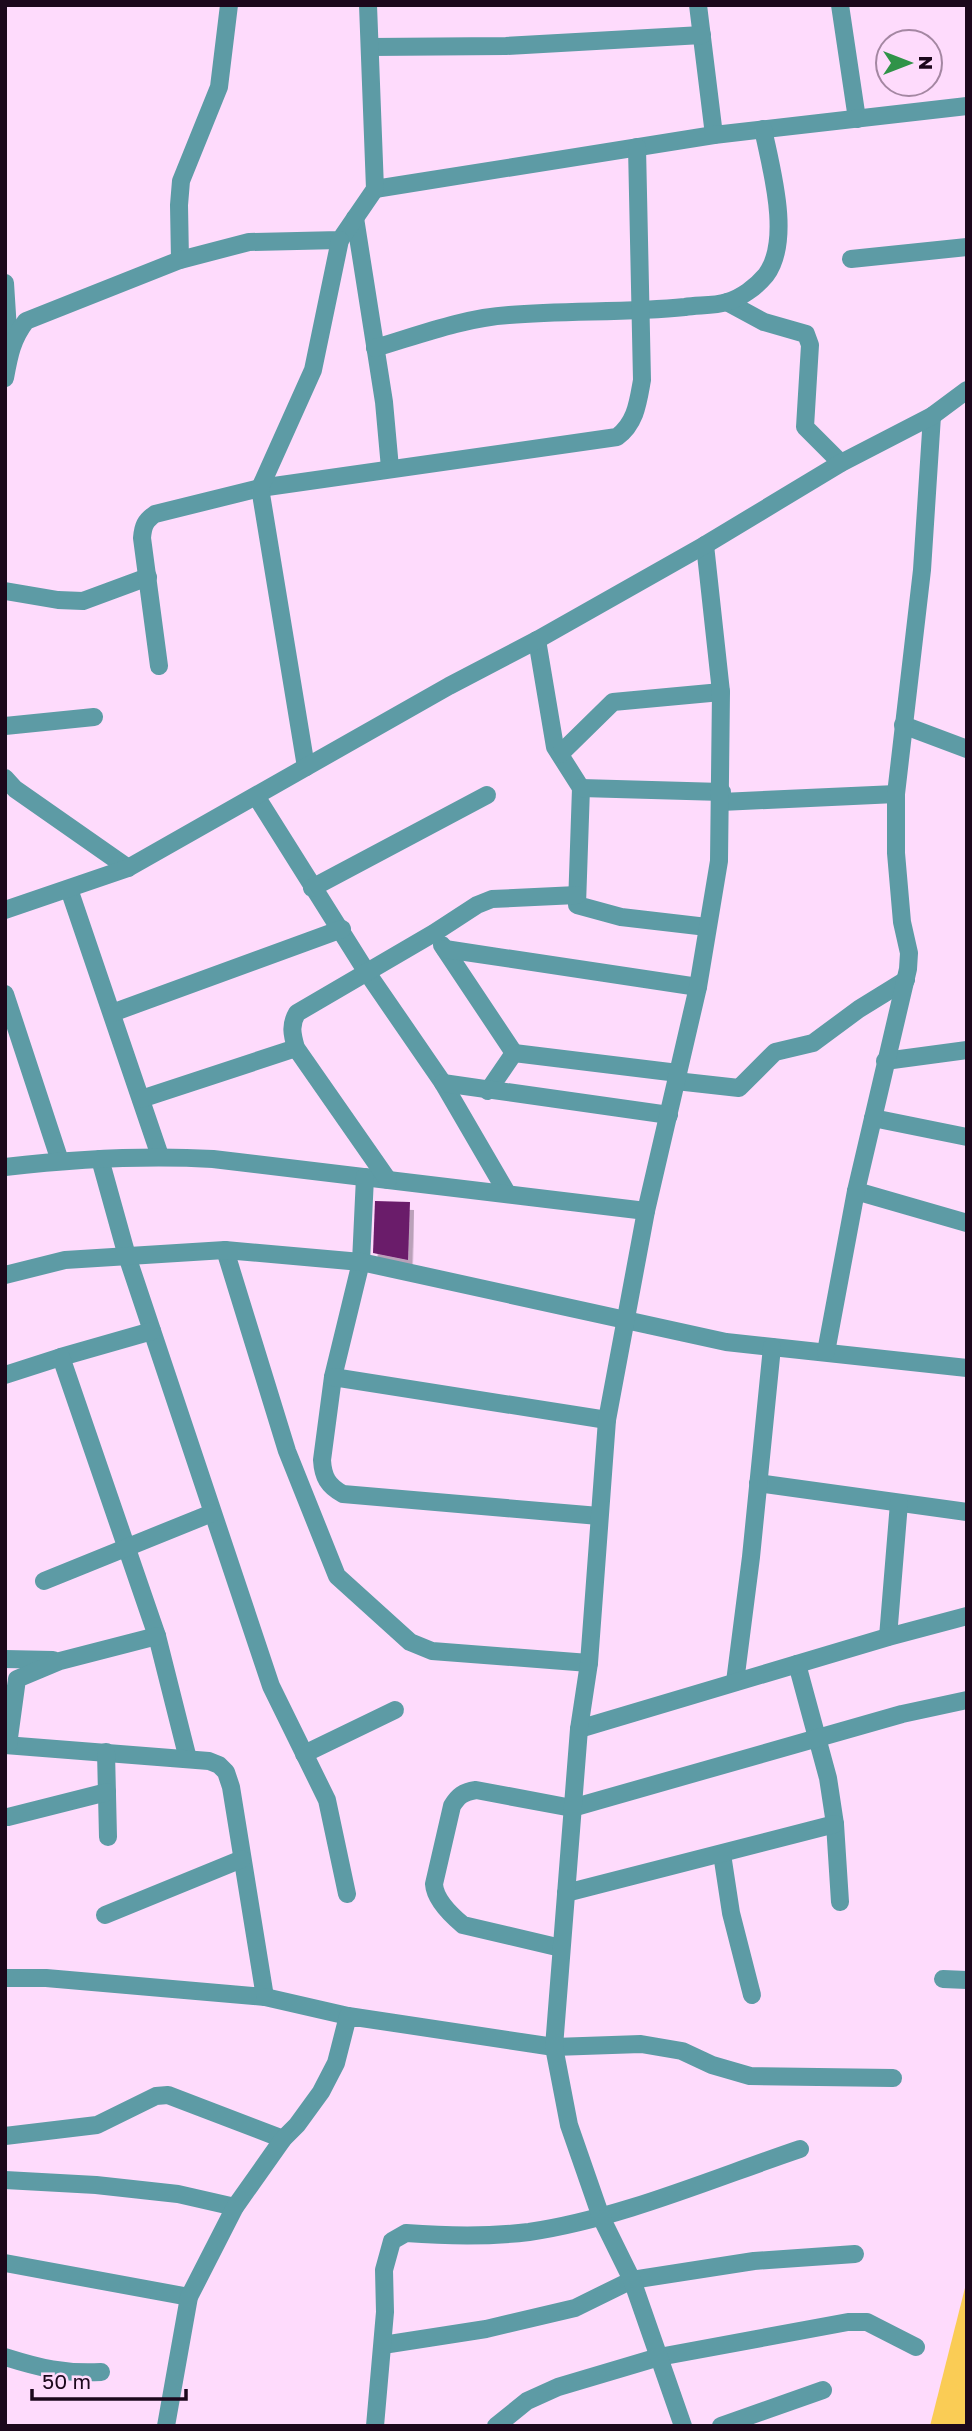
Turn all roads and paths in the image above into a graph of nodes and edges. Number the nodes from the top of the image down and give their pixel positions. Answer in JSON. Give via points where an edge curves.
{"nodes":[{"id":1,"x":229,"y":5,"type":"edge"},
{"id":2,"x":368,"y":5,"type":"edge"},
{"id":3,"x":698,"y":5,"type":"edge"},
{"id":4,"x":840,"y":5,"type":"edge"},
{"id":5,"x":702,"y":35,"type":"junction"},
{"id":6,"x":370,"y":47,"type":"junction"},
{"id":7,"x":967,"y":106,"type":"edge"},
{"id":8,"x":857,"y":119,"type":"junction"},
{"id":9,"x":763,"y":129,"type":"junction"},
{"id":10,"x":714,"y":135,"type":"junction"},
{"id":11,"x":637,"y":147,"type":"junction"},
{"id":12,"x":375,"y":189,"type":"junction"},
{"id":13,"x":355,"y":218,"type":"junction"},
{"id":14,"x":340,"y":240,"type":"junction"},
{"id":15,"x":967,"y":247,"type":"edge"},
{"id":16,"x":851,"y":259,"type":"dead end"},
{"id":17,"x":180,"y":260,"type":"junction"},
{"id":18,"x":5,"y":283,"type":"edge"},
{"id":19,"x":727,"y":302,"type":"junction"},
{"id":20,"x":641,"y":312,"type":"junction"},
{"id":21,"x":375,"y":348,"type":"junction"},
{"id":22,"x":10,"y":350,"type":"junction"},
{"id":23,"x":5,"y":378,"type":"edge"},
{"id":24,"x":967,"y":390,"type":"edge"},
{"id":25,"x":932,"y":416,"type":"junction"},
{"id":26,"x":841,"y":463,"type":"junction"},
{"id":27,"x":390,"y":468,"type":"junction"},
{"id":28,"x":260,"y":488,"type":"junction"},
{"id":29,"x":705,"y":545,"type":"junction"},
{"id":30,"x":148,"y":577,"type":"junction"},
{"id":31,"x":5,"y":590,"type":"edge"},
{"id":32,"x":537,"y":640,"type":"junction"},
{"id":33,"x":159,"y":666,"type":"dead end"},
{"id":34,"x":721,"y":692,"type":"junction"},
{"id":35,"x":94,"y":717,"type":"dead end"},
{"id":36,"x":902,"y":725,"type":"junction"},
{"id":37,"x":5,"y":726,"type":"edge"},
{"id":38,"x":967,"y":749,"type":"edge"},
{"id":39,"x":560,"y":754,"type":"junction"},
{"id":40,"x":306,"y":767,"type":"junction"},
{"id":41,"x":9,"y":786,"type":"edge"},
{"id":42,"x":581,"y":788,"type":"junction"},
{"id":43,"x":896,"y":794,"type":"junction"},
{"id":44,"x":256,"y":796,"type":"junction"},
{"id":45,"x":486,"y":796,"type":"dead end"},
{"id":46,"x":722,"y":797,"type":"junction"},
{"id":47,"x":128,"y":868,"type":"junction"},
{"id":48,"x":312,"y":888,"type":"junction"},
{"id":49,"x":69,"y":889,"type":"junction"},
{"id":50,"x":578,"y":895,"type":"junction"},
{"id":51,"x":5,"y":910,"type":"edge"},
{"id":52,"x":707,"y":927,"type":"junction"},
{"id":53,"x":342,"y":929,"type":"junction"},
{"id":54,"x":434,"y":933,"type":"junction"},
{"id":55,"x":446,"y":949,"type":"junction"},
{"id":56,"x":366,"y":971,"type":"junction"},
{"id":57,"x":906,"y":980,"type":"junction"},
{"id":58,"x":698,"y":987,"type":"junction"},
{"id":59,"x":5,"y":994,"type":"edge"},
{"id":60,"x":111,"y":1013,"type":"junction"},
{"id":61,"x":296,"y":1048,"type":"junction"},
{"id":62,"x":967,"y":1050,"type":"edge"},
{"id":63,"x":514,"y":1053,"type":"junction"},
{"id":64,"x":885,"y":1061,"type":"junction"},
{"id":65,"x":677,"y":1077,"type":"junction"},
{"id":66,"x":443,"y":1083,"type":"junction"},
{"id":67,"x":488,"y":1091,"type":"junction"},
{"id":68,"x":141,"y":1099,"type":"junction"},
{"id":69,"x":669,"y":1115,"type":"junction"},
{"id":70,"x":873,"y":1118,"type":"junction"},
{"id":71,"x":967,"y":1137,"type":"edge"},
{"id":72,"x":160,"y":1156,"type":"junction"},
{"id":73,"x":100,"y":1159,"type":"junction"},
{"id":74,"x":60,"y":1161,"type":"junction"},
{"id":75,"x":5,"y":1167,"type":"edge"},
{"id":76,"x":365,"y":1177,"type":"junction"},
{"id":77,"x":388,"y":1180,"type":"junction"},
{"id":78,"x":856,"y":1191,"type":"junction"},
{"id":79,"x":507,"y":1194,"type":"junction"},
{"id":80,"x":646,"y":1211,"type":"junction"},
{"id":81,"x":967,"y":1223,"type":"edge"},
{"id":82,"x":225,"y":1250,"type":"junction"},
{"id":83,"x":127,"y":1256,"type":"junction"},
{"id":84,"x":361,"y":1262,"type":"junction"},
{"id":85,"x":5,"y":1275,"type":"edge"},
{"id":86,"x":624,"y":1319,"type":"junction"},
{"id":87,"x":152,"y":1331,"type":"junction"},
{"id":88,"x":772,"y":1347,"type":"junction"},
{"id":89,"x":826,"y":1352,"type":"junction"},
{"id":90,"x":61,"y":1357,"type":"junction"},
{"id":91,"x":967,"y":1368,"type":"edge"},
{"id":92,"x":5,"y":1375,"type":"edge"},
{"id":93,"x":333,"y":1377,"type":"junction"},
{"id":94,"x":607,"y":1420,"type":"junction"},
{"id":95,"x":758,"y":1483,"type":"junction"},
{"id":96,"x":899,"y":1503,"type":"junction"},
{"id":97,"x":967,"y":1512,"type":"edge"},
{"id":98,"x":212,"y":1513,"type":"junction"},
{"id":99,"x":599,"y":1516,"type":"junction"},
{"id":100,"x":126,"y":1549,"type":"junction"},
{"id":101,"x":44,"y":1581,"type":"dead end"},
{"id":102,"x":967,"y":1616,"type":"edge"},
{"id":103,"x":157,"y":1636,"type":"junction"},
{"id":104,"x":888,"y":1637,"type":"junction"},
{"id":105,"x":5,"y":1659,"type":"edge"},
{"id":106,"x":60,"y":1661,"type":"junction"},
{"id":107,"x":589,"y":1663,"type":"junction"},
{"id":108,"x":797,"y":1664,"type":"junction"},
{"id":109,"x":735,"y":1682,"type":"junction"},
{"id":110,"x":967,"y":1700,"type":"edge"},
{"id":111,"x":395,"y":1710,"type":"dead end"},
{"id":112,"x":579,"y":1728,"type":"junction"},
{"id":113,"x":819,"y":1738,"type":"junction"},
{"id":114,"x":6,"y":1745,"type":"edge"},
{"id":115,"x":106,"y":1752,"type":"junction"},
{"id":116,"x":304,"y":1754,"type":"junction"},
{"id":117,"x":188,"y":1759,"type":"junction"},
{"id":118,"x":107,"y":1792,"type":"junction"},
{"id":119,"x":572,"y":1808,"type":"junction"},
{"id":120,"x":8,"y":1817,"type":"dead end"},
{"id":121,"x":835,"y":1824,"type":"junction"},
{"id":122,"x":108,"y":1837,"type":"dead end"},
{"id":123,"x":722,"y":1854,"type":"junction"},
{"id":124,"x":242,"y":1859,"type":"junction"},
{"id":125,"x":566,"y":1893,"type":"junction"},
{"id":126,"x":347,"y":1894,"type":"dead end"},
{"id":127,"x":840,"y":1902,"type":"dead end"},
{"id":128,"x":105,"y":1915,"type":"dead end"},
{"id":129,"x":561,"y":1948,"type":"junction"},
{"id":130,"x":5,"y":1978,"type":"edge"},
{"id":131,"x":943,"y":1979,"type":"dead end"},
{"id":132,"x":967,"y":1980,"type":"edge"},
{"id":133,"x":752,"y":1995,"type":"dead end"},
{"id":134,"x":265,"y":1997,"type":"junction"},
{"id":135,"x":348,"y":2017,"type":"junction"},
{"id":136,"x":554,"y":2047,"type":"junction"},
{"id":137,"x":893,"y":2078,"type":"dead end"},
{"id":138,"x":5,"y":2136,"type":"edge"},
{"id":139,"x":284,"y":2139,"type":"junction"},
{"id":140,"x":800,"y":2148,"type":"dead end"},
{"id":141,"x":5,"y":2180,"type":"edge"},
{"id":142,"x":234,"y":2207,"type":"junction"},
{"id":143,"x":601,"y":2217,"type":"junction"},
{"id":144,"x":855,"y":2254,"type":"dead end"},
{"id":145,"x":6,"y":2266,"type":"edge"},
{"id":146,"x":632,"y":2280,"type":"junction"},
{"id":147,"x":189,"y":2297,"type":"junction"},
{"id":148,"x":383,"y":2345,"type":"junction"},
{"id":149,"x":916,"y":2347,"type":"dead end"},
{"id":150,"x":5,"y":2357,"type":"edge"},
{"id":151,"x":659,"y":2357,"type":"junction"},
{"id":152,"x":101,"y":2372,"type":"dead end"},
{"id":153,"x":823,"y":2390,"type":"dead end"},
{"id":154,"x":166,"y":2426,"type":"edge"},
{"id":155,"x":375,"y":2426,"type":"edge"},
{"id":156,"x":496,"y":2426,"type":"edge"},
{"id":157,"x":683,"y":2426,"type":"edge"},
{"id":158,"x":721,"y":2426,"type":"edge"}],
"edges":[{"from":1,"to":17,"type":"street","via":[[219,87],[181,181]]},
{"from":2,"to":6,"type":"street"},
{"from":3,"to":5,"type":"street"},
{"from":4,"to":8,"type":"street"},
{"from":5,"to":6,"type":"street","via":[[506,46]]},
{"from":5,"to":10,"type":"street"},
{"from":6,"to":12,"type":"street"},
{"from":7,"to":8,"type":"street"},
{"from":8,"to":9,"type":"street"},
{"from":9,"to":10,"type":"street"},
{"from":9,"to":19,"type":"street","via":[[778,203],[775,250],[767,274],[747,293]]},
{"from":10,"to":11,"type":"street"},
{"from":11,"to":12,"type":"street"},
{"from":11,"to":20,"type":"street"},
{"from":12,"to":13,"type":"street"},
{"from":13,"to":14,"type":"street"},
{"from":13,"to":21,"type":"street"},
{"from":14,"to":17,"type":"street","via":[[249,242]]},
{"from":14,"to":28,"type":"street","via":[[313,370]]},
{"from":15,"to":16,"type":"street"},
{"from":17,"to":22,"type":"street","via":[[26,321]]},
{"from":18,"to":22,"type":"street"},
{"from":19,"to":20,"type":"street"},
{"from":19,"to":26,"type":"street","via":[[764,322],[806,334],[810,345],[805,427]]},
{"from":20,"to":21,"type":"street","via":[[508,315],[468,321]]},
{"from":20,"to":27,"type":"street","via":[[642,380],[636,412],[628,429],[617,437]]},
{"from":21,"to":27,"type":"street"},
{"from":22,"to":23,"type":"street"},
{"from":24,"to":25,"type":"street"},
{"from":25,"to":26,"type":"street"},
{"from":25,"to":36,"type":"street","via":[[922,570]]},
{"from":26,"to":29,"type":"street"},
{"from":27,"to":28,"type":"street"},
{"from":28,"to":30,"type":"street","via":[[147,519],[142,538]]},
{"from":28,"to":40,"type":"street"},
{"from":29,"to":32,"type":"street"},
{"from":29,"to":34,"type":"street"},
{"from":30,"to":31,"type":"street","via":[[83,601]]},
{"from":30,"to":33,"type":"street"},
{"from":32,"to":39,"type":"street","via":[[555,747]]},
{"from":32,"to":40,"type":"street"},
{"from":34,"to":39,"type":"street","via":[[613,702]]},
{"from":34,"to":46,"type":"street"},
{"from":35,"to":37,"type":"street"},
{"from":36,"to":38,"type":"street"},
{"from":36,"to":43,"type":"street"},
{"from":39,"to":42,"type":"street"},
{"from":40,"to":44,"type":"street"},
{"from":41,"to":47,"type":"street"},
{"from":42,"to":46,"type":"street"},
{"from":42,"to":50,"type":"street"},
{"from":43,"to":46,"type":"street"},
{"from":43,"to":57,"type":"street","via":[[896,853],[909,953]]},
{"from":44,"to":47,"type":"street"},
{"from":44,"to":48,"type":"street"},
{"from":45,"to":48,"type":"street"},
{"from":46,"to":52,"type":"street","via":[[719,861]]},
{"from":47,"to":49,"type":"street"},
{"from":48,"to":53,"type":"street"},
{"from":49,"to":51,"type":"street"},
{"from":49,"to":60,"type":"street"},
{"from":50,"to":52,"type":"street","via":[[578,905],[621,916]]},
{"from":50,"to":54,"type":"street","via":[[492,899]]},
{"from":52,"to":58,"type":"street"},
{"from":53,"to":56,"type":"street"},
{"from":53,"to":60,"type":"street"},
{"from":54,"to":55,"type":"street"},
{"from":54,"to":56,"type":"street"},
{"from":55,"to":58,"type":"street"},
{"from":55,"to":63,"type":"street"},
{"from":56,"to":61,"type":"street","via":[[297,1013],[292,1021]]},
{"from":56,"to":66,"type":"street"},
{"from":57,"to":64,"type":"street"},
{"from":57,"to":65,"type":"street","via":[[813,1043],[775,1052],[739,1088]]},
{"from":58,"to":65,"type":"street"},
{"from":59,"to":74,"type":"street"},
{"from":60,"to":68,"type":"street"},
{"from":61,"to":68,"type":"street"},
{"from":61,"to":77,"type":"street"},
{"from":62,"to":64,"type":"street"},
{"from":63,"to":65,"type":"street"},
{"from":63,"to":67,"type":"street"},
{"from":64,"to":70,"type":"street"},
{"from":65,"to":69,"type":"street"},
{"from":66,"to":67,"type":"street"},
{"from":66,"to":79,"type":"street"},
{"from":67,"to":69,"type":"street"},
{"from":68,"to":72,"type":"street"},
{"from":69,"to":80,"type":"street"},
{"from":70,"to":71,"type":"street"},
{"from":70,"to":78,"type":"street"},
{"from":72,"to":73,"type":"street"},
{"from":72,"to":76,"type":"street"},
{"from":73,"to":74,"type":"street"},
{"from":73,"to":83,"type":"street"},
{"from":74,"to":75,"type":"street"},
{"from":76,"to":77,"type":"street"},
{"from":76,"to":84,"type":"street"},
{"from":77,"to":79,"type":"street"},
{"from":78,"to":81,"type":"street"},
{"from":78,"to":89,"type":"street"},
{"from":79,"to":80,"type":"street"},
{"from":80,"to":86,"type":"street"},
{"from":82,"to":83,"type":"street"},
{"from":82,"to":84,"type":"street"},
{"from":82,"to":107,"type":"street","via":[[287,1451],[337,1576],[410,1642],[432,1651]]},
{"from":83,"to":85,"type":"street","via":[[65,1260]]},
{"from":83,"to":87,"type":"street"},
{"from":84,"to":86,"type":"street"},
{"from":84,"to":93,"type":"street"},
{"from":86,"to":88,"type":"street","via":[[726,1342]]},
{"from":86,"to":94,"type":"street"},
{"from":87,"to":90,"type":"street"},
{"from":87,"to":98,"type":"street"},
{"from":88,"to":89,"type":"street"},
{"from":88,"to":95,"type":"street"},
{"from":89,"to":91,"type":"street"},
{"from":90,"to":92,"type":"street"},
{"from":90,"to":100,"type":"street"},
{"from":93,"to":94,"type":"street"},
{"from":93,"to":99,"type":"street","via":[[322,1460],[331,1488],[343,1494]]},
{"from":94,"to":99,"type":"street"},
{"from":95,"to":96,"type":"street"},
{"from":95,"to":109,"type":"street"},
{"from":96,"to":97,"type":"street"},
{"from":96,"to":104,"type":"street"},
{"from":98,"to":100,"type":"street"},
{"from":98,"to":116,"type":"street","via":[[271,1686]]},
{"from":99,"to":107,"type":"street"},
{"from":100,"to":101,"type":"street"},
{"from":100,"to":103,"type":"street"},
{"from":102,"to":104,"type":"street"},
{"from":103,"to":106,"type":"street"},
{"from":103,"to":117,"type":"street"},
{"from":104,"to":108,"type":"street"},
{"from":105,"to":106,"type":"street"},
{"from":106,"to":114,"type":"street","via":[[17,1679]]},
{"from":107,"to":112,"type":"street"},
{"from":108,"to":109,"type":"street"},
{"from":108,"to":113,"type":"street"},
{"from":109,"to":112,"type":"street"},
{"from":110,"to":113,"type":"street"},
{"from":111,"to":116,"type":"street"},
{"from":112,"to":119,"type":"street"},
{"from":113,"to":119,"type":"street"},
{"from":113,"to":121,"type":"street"},
{"from":114,"to":115,"type":"street"},
{"from":115,"to":117,"type":"street"},
{"from":115,"to":118,"type":"street"},
{"from":116,"to":126,"type":"street","via":[[327,1800]]},
{"from":117,"to":124,"type":"street","via":[[219,1765],[226,1772]]},
{"from":118,"to":120,"type":"street"},
{"from":118,"to":122,"type":"street"},
{"from":119,"to":125,"type":"street"},
{"from":119,"to":129,"type":"street","via":[[476,1790],[465,1792],[452,1806],[433,1884],[452,1916],[463,1925]]},
{"from":121,"to":123,"type":"street"},
{"from":121,"to":127,"type":"street"},
{"from":123,"to":125,"type":"street"},
{"from":123,"to":133,"type":"street"},
{"from":124,"to":128,"type":"street"},
{"from":124,"to":134,"type":"street"},
{"from":125,"to":129,"type":"street"},
{"from":129,"to":136,"type":"street"},
{"from":130,"to":134,"type":"street"},
{"from":131,"to":132,"type":"street"},
{"from":134,"to":135,"type":"street"},
{"from":135,"to":136,"type":"street"},
{"from":135,"to":139,"type":"street","via":[[336,2063],[321,2092]]},
{"from":136,"to":137,"type":"street","via":[[641,2044],[682,2051],[750,2076]]},
{"from":136,"to":143,"type":"street","via":[[569,2125]]},
{"from":138,"to":139,"type":"street","via":[[97,2126],[156,2096],[168,2095]]},
{"from":139,"to":142,"type":"street"},
{"from":140,"to":143,"type":"street"},
{"from":141,"to":142,"type":"street","via":[[178,2194]]},
{"from":142,"to":147,"type":"street"},
{"from":143,"to":146,"type":"street"},
{"from":143,"to":148,"type":"street","via":[[507,2234],[397,2236],[388,2249],[384,2270]]},
{"from":144,"to":146,"type":"street","via":[[754,2261]]},
{"from":145,"to":147,"type":"street"},
{"from":146,"to":148,"type":"street","via":[[575,2308],[486,2329]]},
{"from":146,"to":151,"type":"street"},
{"from":147,"to":154,"type":"street"},
{"from":148,"to":155,"type":"street"},
{"from":149,"to":151,"type":"street","via":[[867,2322],[848,2322]]},
{"from":150,"to":152,"type":"street","via":[[47,2370]]},
{"from":151,"to":156,"type":"street","via":[[558,2387],[527,2401]]},
{"from":151,"to":157,"type":"street"},
{"from":153,"to":158,"type":"street"}]}
